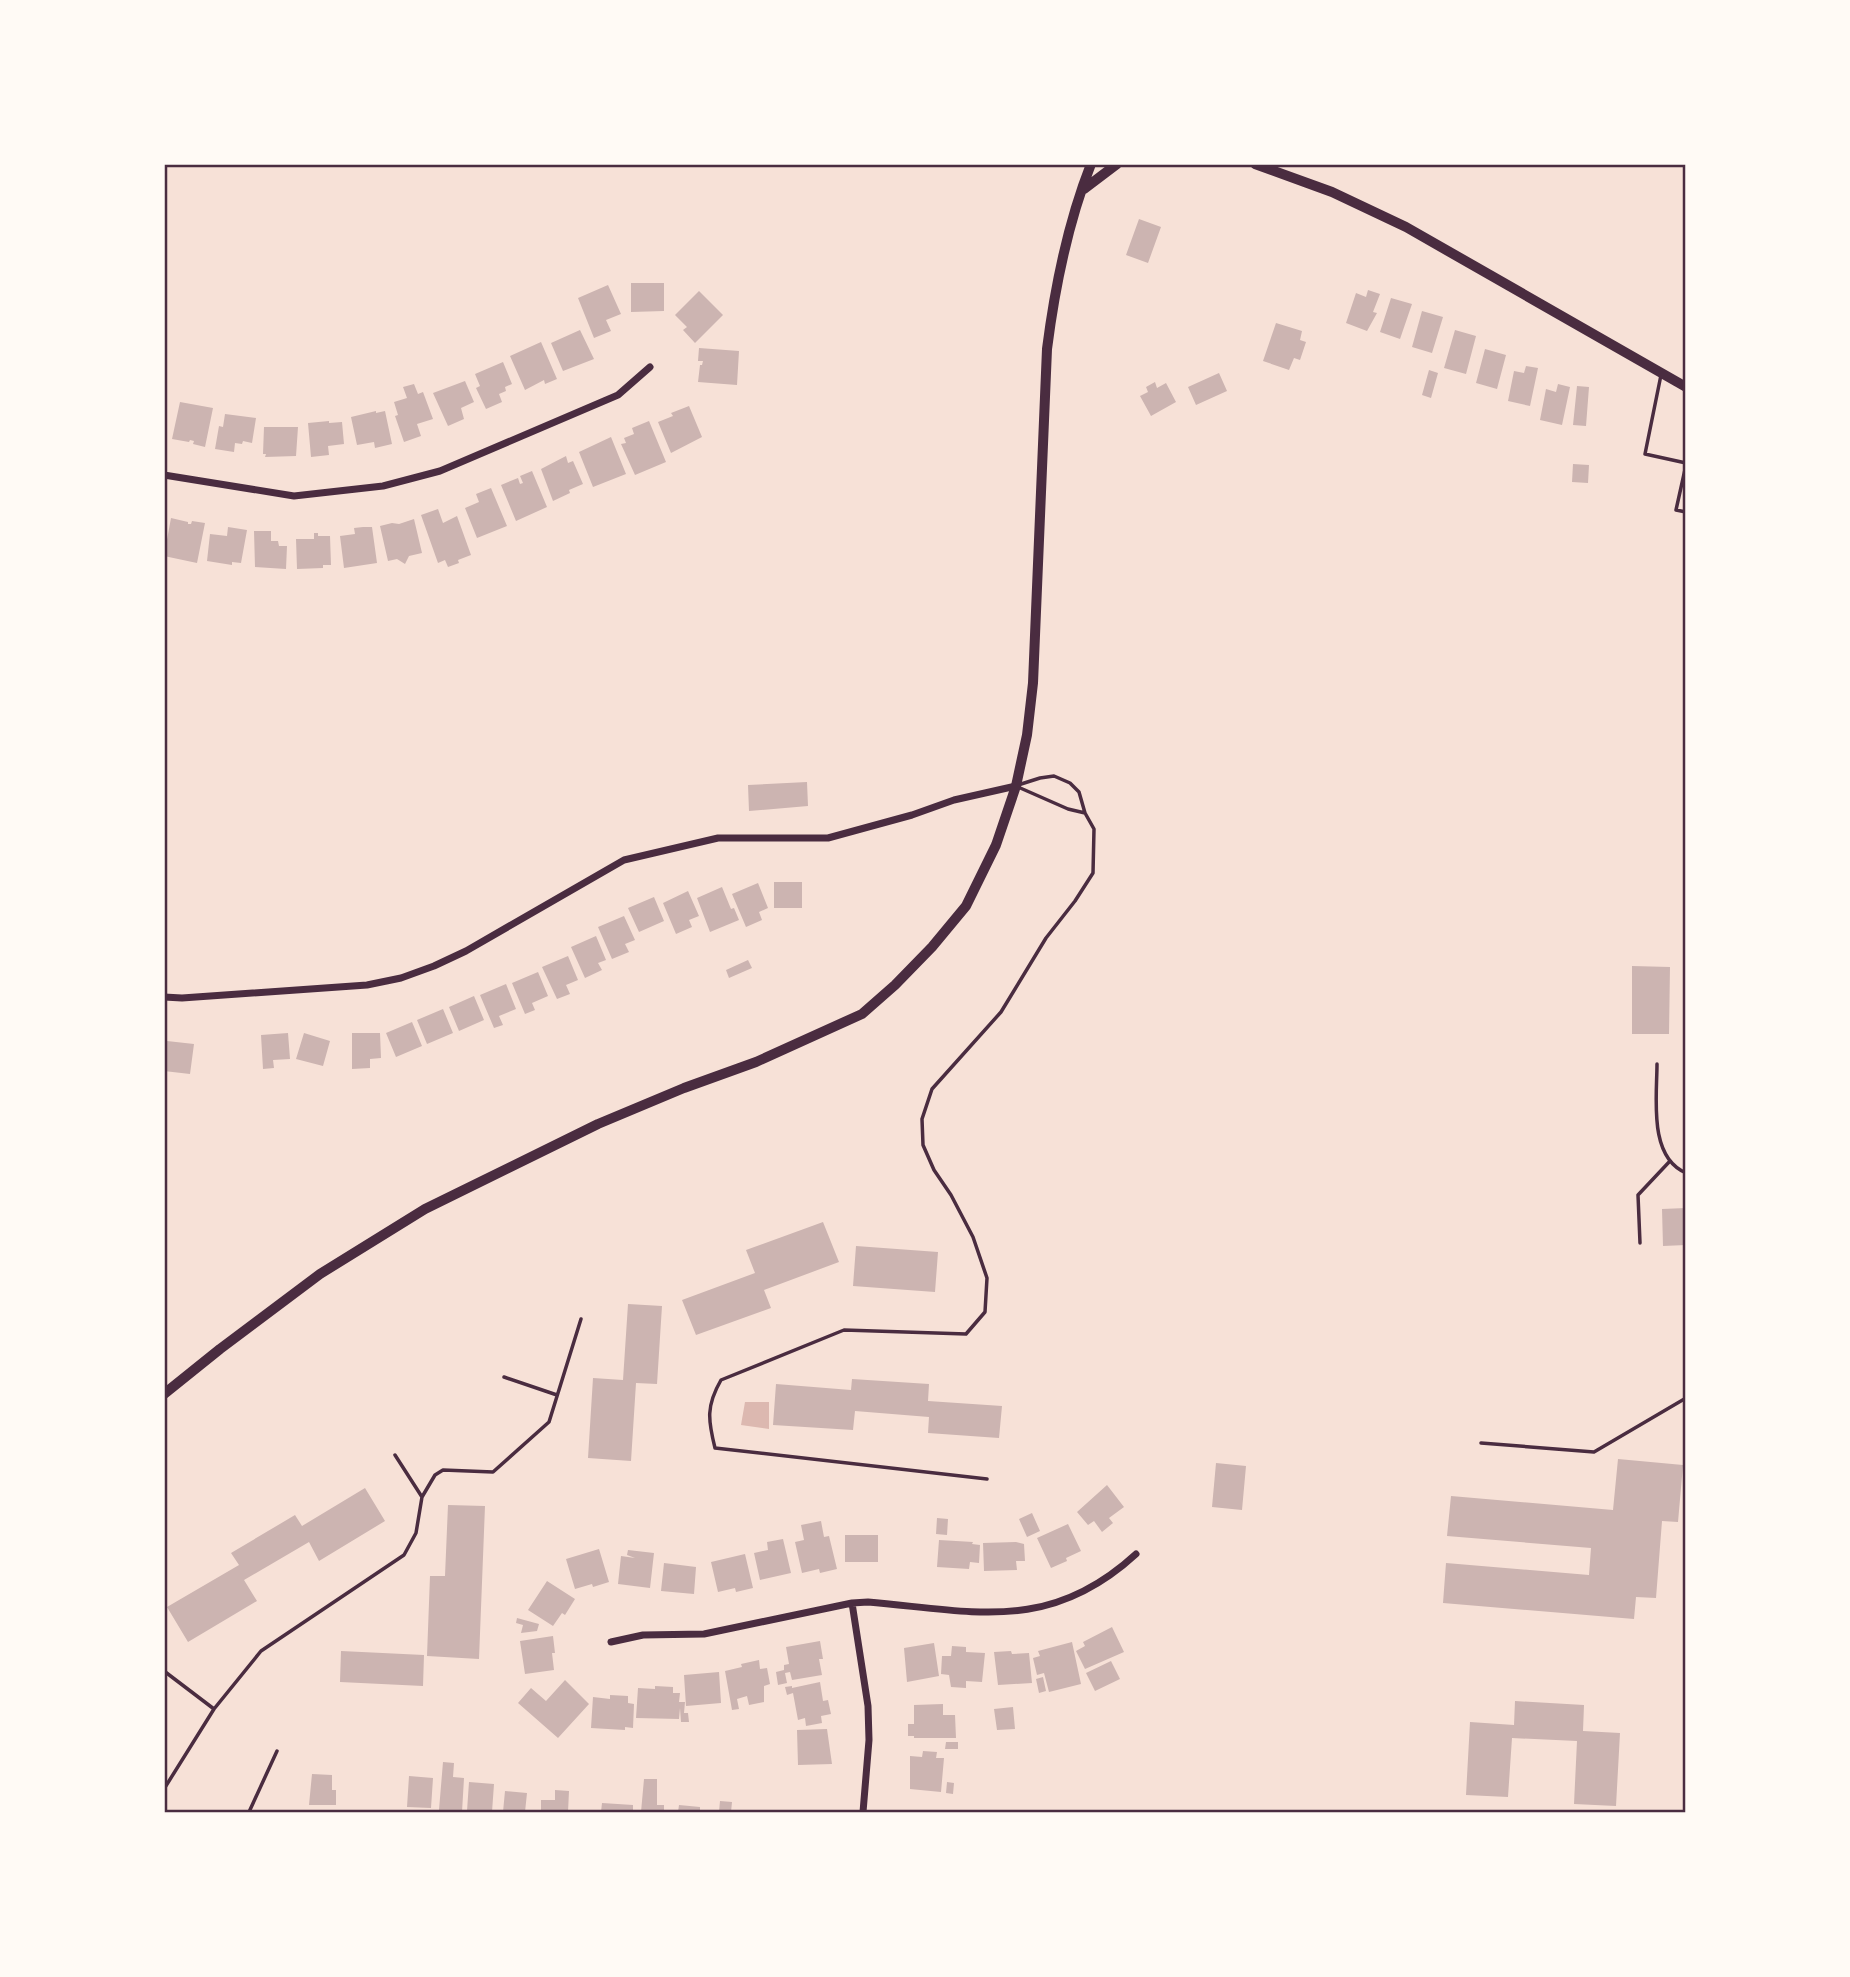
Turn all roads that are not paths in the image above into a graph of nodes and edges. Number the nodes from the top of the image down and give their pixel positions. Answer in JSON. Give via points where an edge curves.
{"nodes":[{"id":1,"x":1091,"y":164,"type":"edge"},
{"id":2,"x":1117,"y":164,"type":"edge"},
{"id":3,"x":1255,"y":164,"type":"edge"},
{"id":4,"x":1080,"y":192,"type":"junction"},
{"id":5,"x":650,"y":367,"type":"dead end"},
{"id":6,"x":1661,"y":373,"type":"junction"},
{"id":7,"x":1685,"y":387,"type":"edge"},
{"id":8,"x":1685,"y":464,"type":"edge"},
{"id":9,"x":164,"y":475,"type":"edge"},
{"id":10,"x":1685,"y":512,"type":"edge"},
{"id":11,"x":1016,"y":786,"type":"junction"},
{"id":12,"x":1084,"y":813,"type":"junction"},
{"id":13,"x":164,"y":997,"type":"edge"},
{"id":14,"x":1657,"y":1064,"type":"dead end"},
{"id":15,"x":1670,"y":1161,"type":"junction"},
{"id":16,"x":1685,"y":1173,"type":"edge"},
{"id":17,"x":1640,"y":1243,"type":"dead end"},
{"id":18,"x":581,"y":1319,"type":"dead end"},
{"id":19,"x":504,"y":1377,"type":"dead end"},
{"id":20,"x":164,"y":1394,"type":"edge"},
{"id":21,"x":556,"y":1395,"type":"junction"},
{"id":22,"x":1685,"y":1398,"type":"edge"},
{"id":23,"x":1481,"y":1443,"type":"dead end"},
{"id":24,"x":395,"y":1455,"type":"dead end"},
{"id":25,"x":987,"y":1479,"type":"dead end"},
{"id":26,"x":422,"y":1497,"type":"junction"},
{"id":27,"x":1136,"y":1555,"type":"dead end"},
{"id":28,"x":852,"y":1603,"type":"junction"},
{"id":29,"x":611,"y":1642,"type":"dead end"},
{"id":30,"x":164,"y":1671,"type":"edge"},
{"id":31,"x":214,"y":1709,"type":"junction"},
{"id":32,"x":277,"y":1751,"type":"dead end"},
{"id":33,"x":164,"y":1789,"type":"edge"},
{"id":34,"x":249,"y":1812,"type":"edge"},
{"id":35,"x":863,"y":1812,"type":"edge"}],
"edges":[{"from":1,"to":4,"type":"street"},
{"from":2,"to":4,"type":"street"},
{"from":3,"to":6,"type":"main road","via":[[1332,192],[1406,227]]},
{"from":4,"to":11,"type":"street","via":[[1063,249],[1046,349],[1033,683]]},
{"from":5,"to":9,"type":"street","via":[[618,395],[440,471],[383,486],[294,496]]},
{"from":6,"to":7,"type":"main road"},
{"from":6,"to":8,"type":"lane","via":[[1645,454]]},
{"from":8,"to":10,"type":"lane","via":[[1676,510]]},
{"from":11,"to":12,"type":"lane"},
{"from":11,"to":12,"type":"lane","via":[[1054,776],[1079,792]]},
{"from":11,"to":13,"type":"street","via":[[828,838],[718,838],[624,860],[466,951],[401,978],[367,985]]},
{"from":11,"to":20,"type":"street","via":[[996,845],[966,906],[932,947],[862,1014],[756,1062],[598,1124],[425,1209],[320,1274]]},
{"from":12,"to":25,"type":"lane","via":[[1094,829],[1093,873],[1001,1012],[932,1089],[922,1119],[923,1144],[934,1170],[974,1237],[987,1278],[985,1312],[966,1334],[844,1330],[722,1380],[711,1397],[709,1421],[715,1448]]},
{"from":14,"to":15,"type":"lane","via":[[1660,1143]]},
{"from":15,"to":16,"type":"lane"},
{"from":15,"to":17,"type":"lane","via":[[1638,1195]]},
{"from":18,"to":21,"type":"lane"},
{"from":19,"to":21,"type":"lane"},
{"from":21,"to":26,"type":"lane","via":[[549,1422],[493,1472],[443,1470]]},
{"from":22,"to":23,"type":"lane","via":[[1594,1452]]},
{"from":24,"to":26,"type":"lane"},
{"from":26,"to":31,"type":"lane","via":[[416,1533],[404,1555],[261,1651]]},
{"from":27,"to":28,"type":"street","via":[[1094,1587],[1031,1609],[992,1612]]},
{"from":28,"to":29,"type":"street","via":[[704,1634],[643,1635]]},
{"from":28,"to":35,"type":"street","via":[[868,1706]]},
{"from":30,"to":31,"type":"lane"},
{"from":31,"to":33,"type":"lane"},
{"from":32,"to":34,"type":"lane"}]}
